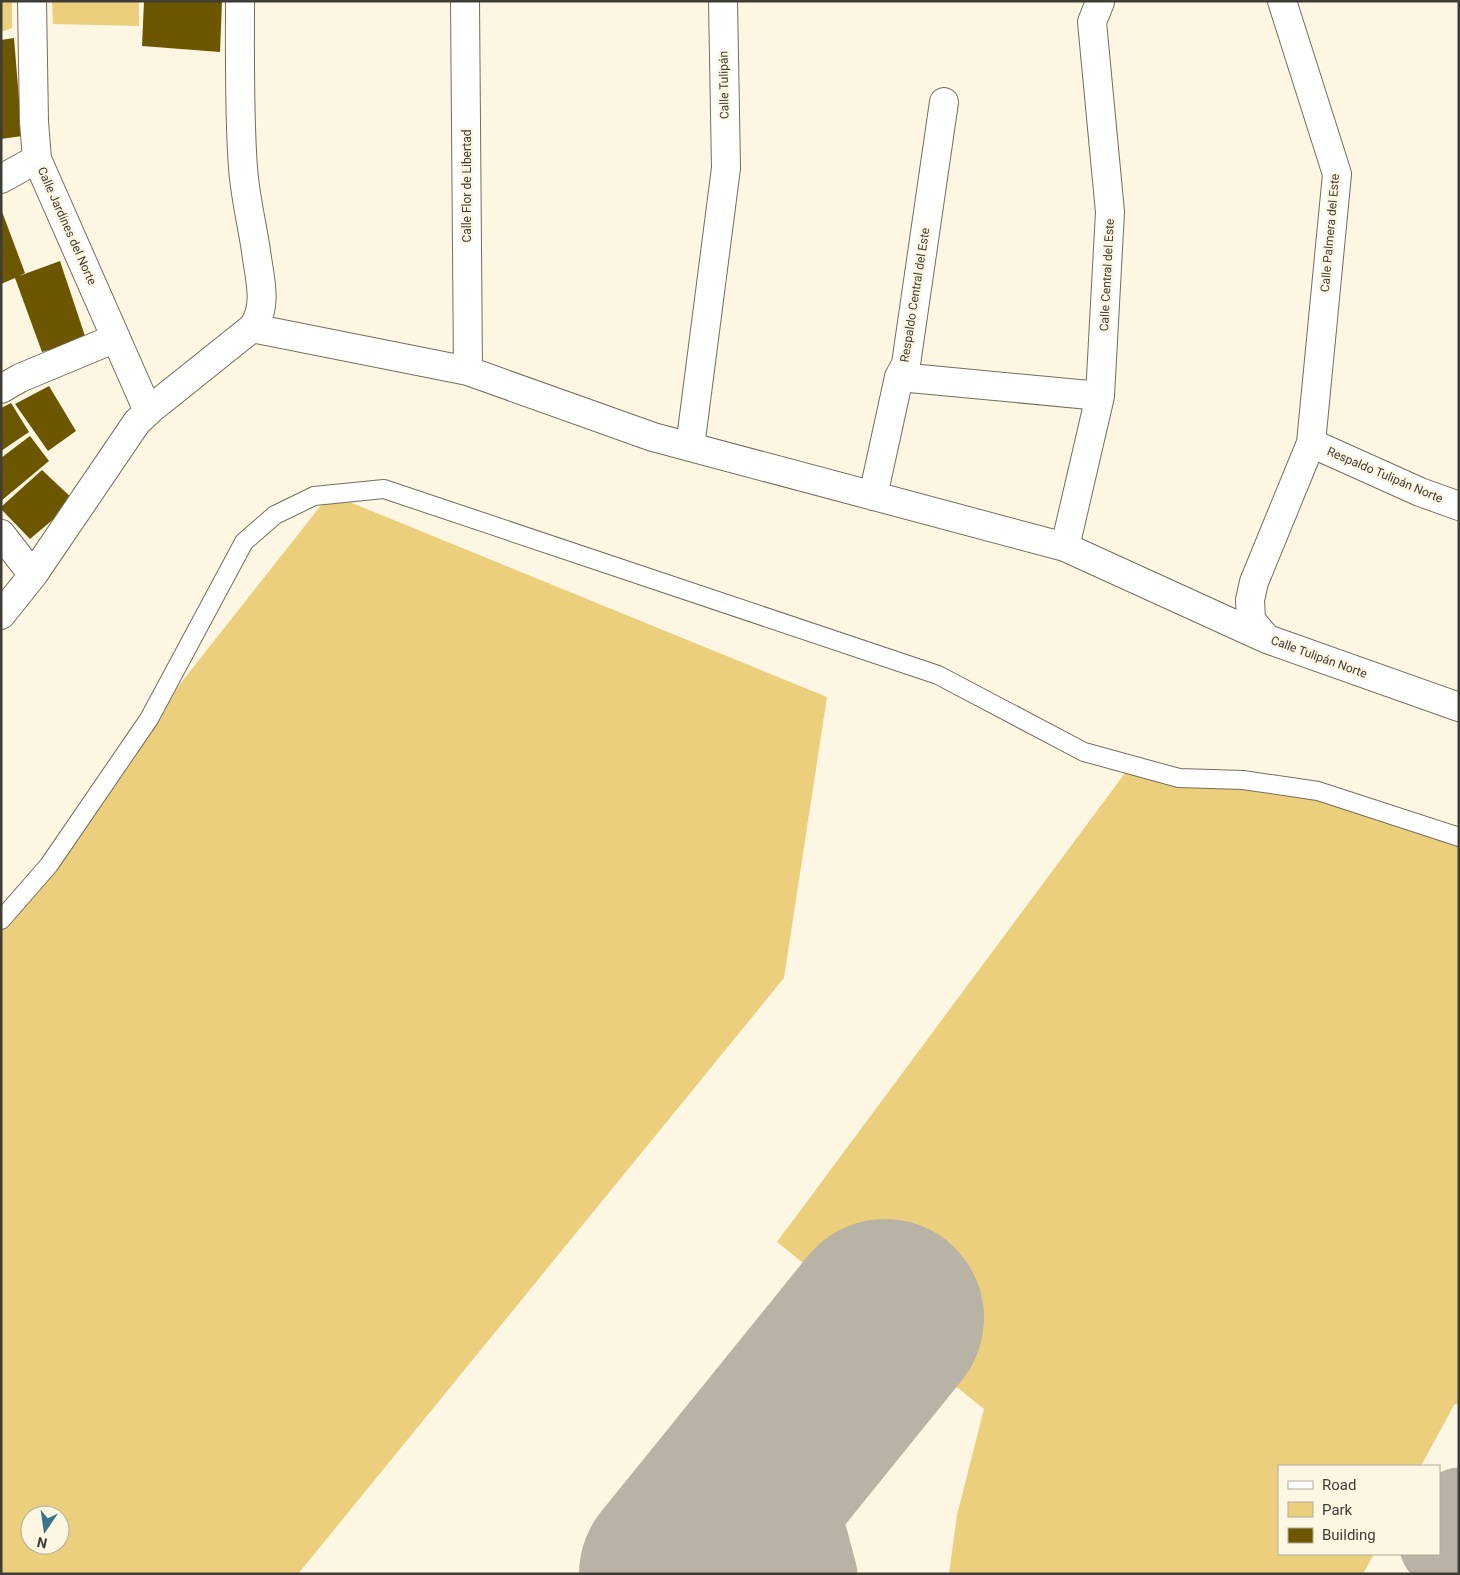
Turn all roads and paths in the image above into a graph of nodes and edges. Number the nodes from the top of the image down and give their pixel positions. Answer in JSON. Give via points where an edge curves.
{"nodes":[{"id":1,"x":32,"y":1,"type":"edge"},
{"id":2,"x":240,"y":1,"type":"edge"},
{"id":3,"x":465,"y":1,"type":"edge"},
{"id":4,"x":723,"y":1,"type":"edge"},
{"id":5,"x":1282,"y":1,"type":"edge"},
{"id":6,"x":1100,"y":2,"type":"edge"},
{"id":7,"x":944,"y":102,"type":"dead end"},
{"id":8,"x":37,"y":159,"type":"junction"},
{"id":9,"x":1,"y":179,"type":"edge"},
{"id":10,"x":252,"y":328,"type":"junction"},
{"id":11,"x":116,"y":338,"type":"junction"},
{"id":12,"x":468,"y":371,"type":"junction"},
{"id":13,"x":899,"y":377,"type":"junction"},
{"id":14,"x":1,"y":389,"type":"edge"},
{"id":15,"x":1100,"y":396,"type":"junction"},
{"id":16,"x":148,"y":411,"type":"junction"},
{"id":17,"x":1311,"y":443,"type":"junction"},
{"id":18,"x":690,"y":447,"type":"junction"},
{"id":19,"x":873,"y":496,"type":"junction"},
{"id":20,"x":1459,"y":506,"type":"edge"},
{"id":21,"x":1,"y":534,"type":"edge"},
{"id":22,"x":1065,"y":547,"type":"junction"},
{"id":23,"x":33,"y":576,"type":"junction"},
{"id":24,"x":1,"y":615,"type":"edge"},
{"id":25,"x":1267,"y":640,"type":"junction"},
{"id":26,"x":1459,"y":708,"type":"edge"},
{"id":27,"x":1459,"y":837,"type":"edge"},
{"id":28,"x":1,"y":920,"type":"edge"}],
"edges":[{"from":1,"to":8,"type":"street","name":"Calle Jardines del Norte"},
{"from":2,"to":10,"type":"street","via":[[240,108],[244,170],[262,292],[261,313]]},
{"from":3,"to":12,"type":"street","name":"Calle Flor de Libertad"},
{"from":4,"to":18,"type":"street","name":"Calle Tulipán","via":[[726,168]]},
{"from":5,"to":17,"type":"street","name":"Calle Palmera del Este","via":[[1337,174]]},
{"from":6,"to":15,"type":"street","name":"Calle Central del Este","via":[[1092,22],[1110,212]]},
{"from":7,"to":13,"type":"street","name":"Respaldo Central del Este","via":[[906,364]]},
{"from":8,"to":9,"type":"street"},
{"from":8,"to":11,"type":"street","name":"Calle Jardines del Norte"},
{"from":10,"to":12,"type":"street"},
{"from":10,"to":16,"type":"street"},
{"from":11,"to":14,"type":"street"},
{"from":11,"to":16,"type":"street","name":"Calle Jardines del Norte"},
{"from":12,"to":18,"type":"street","via":[[653,437]]},
{"from":13,"to":15,"type":"street","name":"Respaldo Central del Este"},
{"from":13,"to":19,"type":"street"},
{"from":15,"to":22,"type":"street","name":"Calle Central del Este"},
{"from":16,"to":23,"type":"street","via":[[137,422]]},
{"from":17,"to":20,"type":"street","name":"Respaldo Tulipán Norte"},
{"from":17,"to":25,"type":"street","name":"Calle Tulipán Norte","via":[[1254,582],[1250,600],[1251,620]]},
{"from":18,"to":19,"type":"street"},
{"from":19,"to":22,"type":"street"},
{"from":21,"to":23,"type":"street"},
{"from":22,"to":25,"type":"street"},
{"from":23,"to":24,"type":"street"},
{"from":25,"to":26,"type":"street","name":"Calle Tulipán Norte"},
{"from":27,"to":28,"type":"lane","via":[[1318,791],[1243,780],[1179,778],[1084,752],[938,675],[384,489],[314,496],[275,515],[244,542],[149,719],[49,865]]}]}
